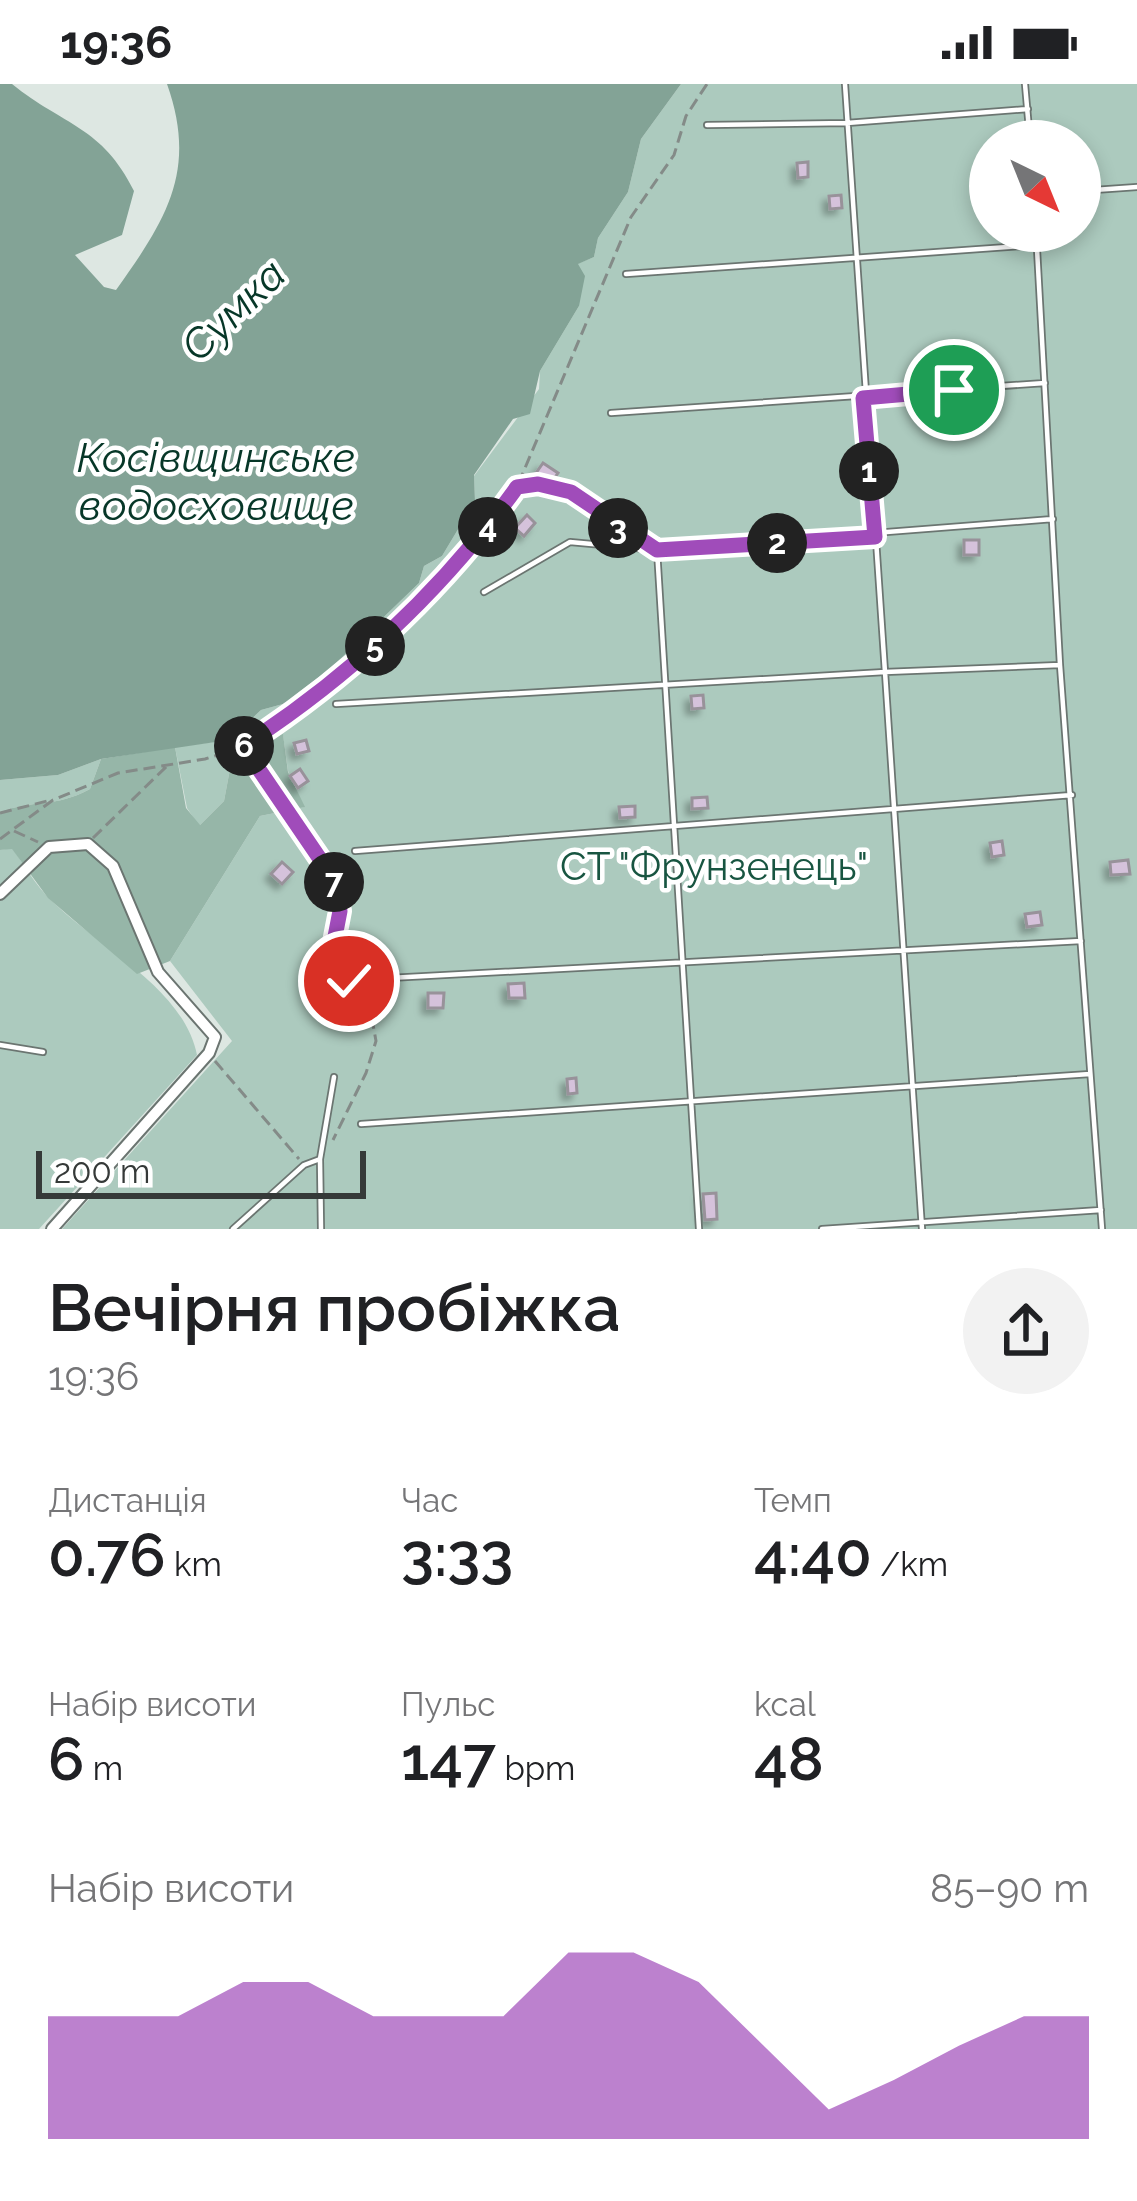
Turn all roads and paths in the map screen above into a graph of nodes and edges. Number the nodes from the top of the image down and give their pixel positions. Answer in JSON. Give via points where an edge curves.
{"nodes":[{"id":1,"x":707,"y":84,"type":"edge"},
{"id":2,"x":845,"y":84,"type":"edge"},
{"id":3,"x":1025,"y":84,"type":"edge"},
{"id":4,"x":1028,"y":109,"type":"junction"},
{"id":5,"x":686,"y":116,"type":"junction"},
{"id":6,"x":1029,"y":120,"type":"edge"},
{"id":7,"x":848,"y":123,"type":"junction"},
{"id":8,"x":707,"y":125,"type":"joint"},
{"id":9,"x":1137,"y":187,"type":"edge"},
{"id":10,"x":1101,"y":190,"type":"edge"},
{"id":11,"x":969,"y":251,"type":"edge"},
{"id":12,"x":1037,"y":252,"type":"edge"},
{"id":13,"x":855,"y":260,"type":"junction"},
{"id":14,"x":626,"y":274,"type":"dead end"},
{"id":15,"x":1045,"y":382,"type":"junction"},
{"id":16,"x":863,"y":398,"type":"junction"},
{"id":17,"x":611,"y":413,"type":"dead end"},
{"id":18,"x":517,"y":487,"type":"junction"},
{"id":19,"x":1053,"y":519,"type":"junction"},
{"id":20,"x":875,"y":537,"type":"junction"},
{"id":21,"x":657,"y":550,"type":"junction"},
{"id":22,"x":484,"y":592,"type":"dead end"},
{"id":23,"x":1060,"y":665,"type":"junction"},
{"id":24,"x":884,"y":672,"type":"junction"},
{"id":25,"x":668,"y":688,"type":"junction"},
{"id":26,"x":336,"y":704,"type":"dead end"},
{"id":27,"x":243,"y":746,"type":"junction"},
{"id":28,"x":171,"y":762,"type":"junction"},
{"id":29,"x":1072,"y":795,"type":"junction"},
{"id":30,"x":53,"y":800,"type":"junction"},
{"id":31,"x":894,"y":811,"type":"junction"},
{"id":32,"x":0,"y":813,"type":"edge"},
{"id":33,"x":676,"y":822,"type":"junction"},
{"id":34,"x":12,"y":830,"type":"junction"},
{"id":35,"x":0,"y":839,"type":"edge"},
{"id":36,"x":88,"y":844,"type":"junction"},
{"id":37,"x":49,"y":847,"type":"junction"},
{"id":38,"x":355,"y":851,"type":"dead end"},
{"id":39,"x":0,"y":894,"type":"edge"},
{"id":40,"x":1081,"y":941,"type":"junction"},
{"id":41,"x":902,"y":950,"type":"junction"},
{"id":42,"x":686,"y":965,"type":"junction"},
{"id":43,"x":389,"y":978,"type":"dead end"},
{"id":44,"x":0,"y":1045,"type":"edge"},
{"id":45,"x":43,"y":1052,"type":"dead end"},
{"id":46,"x":209,"y":1053,"type":"junction"},
{"id":47,"x":1090,"y":1074,"type":"junction"},
{"id":48,"x":334,"y":1077,"type":"dead end"},
{"id":49,"x":911,"y":1085,"type":"junction"},
{"id":50,"x":694,"y":1099,"type":"junction"},
{"id":51,"x":361,"y":1124,"type":"dead end"},
{"id":52,"x":320,"y":1159,"type":"junction"},
{"id":53,"x":304,"y":1165,"type":"junction"},
{"id":54,"x":1101,"y":1210,"type":"junction"},
{"id":55,"x":922,"y":1226,"type":"edge"},
{"id":56,"x":52,"y":1229,"type":"edge"},
{"id":57,"x":233,"y":1229,"type":"edge"},
{"id":58,"x":321,"y":1229,"type":"edge"},
{"id":59,"x":699,"y":1229,"type":"edge"},
{"id":60,"x":822,"y":1229,"type":"edge"},
{"id":61,"x":1102,"y":1229,"type":"edge"}],
"edges":[{"from":1,"to":5,"type":"path"},
{"from":2,"to":7,"type":"lane"},
{"from":3,"to":4,"type":"lane"},
{"from":4,"to":6,"type":"lane"},
{"from":4,"to":7,"type":"lane"},
{"from":5,"to":8,"type":"path","via":[[696,127]]},
{"from":5,"to":18,"type":"path","via":[[674,155],[631,217]]},
{"from":7,"to":8,"type":"lane"},
{"from":7,"to":13,"type":"lane"},
{"from":9,"to":10,"type":"lane"},
{"from":11,"to":13,"type":"lane"},
{"from":12,"to":15,"type":"lane"},
{"from":13,"to":14,"type":"lane"},
{"from":13,"to":16,"type":"lane"},
{"from":15,"to":16,"type":"lane"},
{"from":15,"to":19,"type":"lane"},
{"from":16,"to":17,"type":"lane"},
{"from":16,"to":20,"type":"lane"},
{"from":18,"to":21,"type":"path","via":[[571,492]]},
{"from":18,"to":27,"type":"path","via":[[422,602],[330,687]]},
{"from":19,"to":20,"type":"lane"},
{"from":19,"to":23,"type":"lane"},
{"from":20,"to":21,"type":"lane"},
{"from":20,"to":24,"type":"lane"},
{"from":21,"to":22,"type":"lane","via":[[570,542]]},
{"from":21,"to":25,"type":"lane"},
{"from":23,"to":24,"type":"lane"},
{"from":23,"to":29,"type":"lane"},
{"from":24,"to":25,"type":"lane"},
{"from":24,"to":31,"type":"lane"},
{"from":25,"to":26,"type":"lane"},
{"from":25,"to":33,"type":"lane"},
{"from":27,"to":28,"type":"path"},
{"from":27,"to":52,"type":"path","via":[[333,878],[340,911],[334,942],[372,1019],[376,1041],[367,1073]]},
{"from":28,"to":30,"type":"path","via":[[118,772]]},
{"from":28,"to":36,"type":"path"},
{"from":29,"to":31,"type":"lane"},
{"from":29,"to":40,"type":"lane"},
{"from":30,"to":32,"type":"path"},
{"from":30,"to":34,"type":"path"},
{"from":31,"to":33,"type":"lane"},
{"from":31,"to":41,"type":"lane"},
{"from":33,"to":38,"type":"lane"},
{"from":33,"to":42,"type":"lane"},
{"from":34,"to":35,"type":"path"},
{"from":34,"to":37,"type":"path"},
{"from":36,"to":37,"type":"street"},
{"from":36,"to":46,"type":"street","via":[[113,866],[158,972],[210,1028]]},
{"from":37,"to":39,"type":"street"},
{"from":40,"to":41,"type":"lane"},
{"from":40,"to":47,"type":"lane"},
{"from":41,"to":42,"type":"lane"},
{"from":41,"to":49,"type":"lane"},
{"from":42,"to":43,"type":"lane"},
{"from":42,"to":50,"type":"lane"},
{"from":44,"to":45,"type":"lane"},
{"from":46,"to":53,"type":"path"},
{"from":46,"to":56,"type":"street"},
{"from":47,"to":49,"type":"lane"},
{"from":47,"to":54,"type":"lane"},
{"from":48,"to":52,"type":"lane"},
{"from":49,"to":50,"type":"lane"},
{"from":49,"to":55,"type":"lane"},
{"from":50,"to":51,"type":"lane"},
{"from":50,"to":59,"type":"lane"},
{"from":52,"to":53,"type":"lane"},
{"from":52,"to":58,"type":"lane"},
{"from":53,"to":57,"type":"lane"},
{"from":54,"to":55,"type":"lane"},
{"from":54,"to":61,"type":"lane"},
{"from":55,"to":60,"type":"lane"}]}
